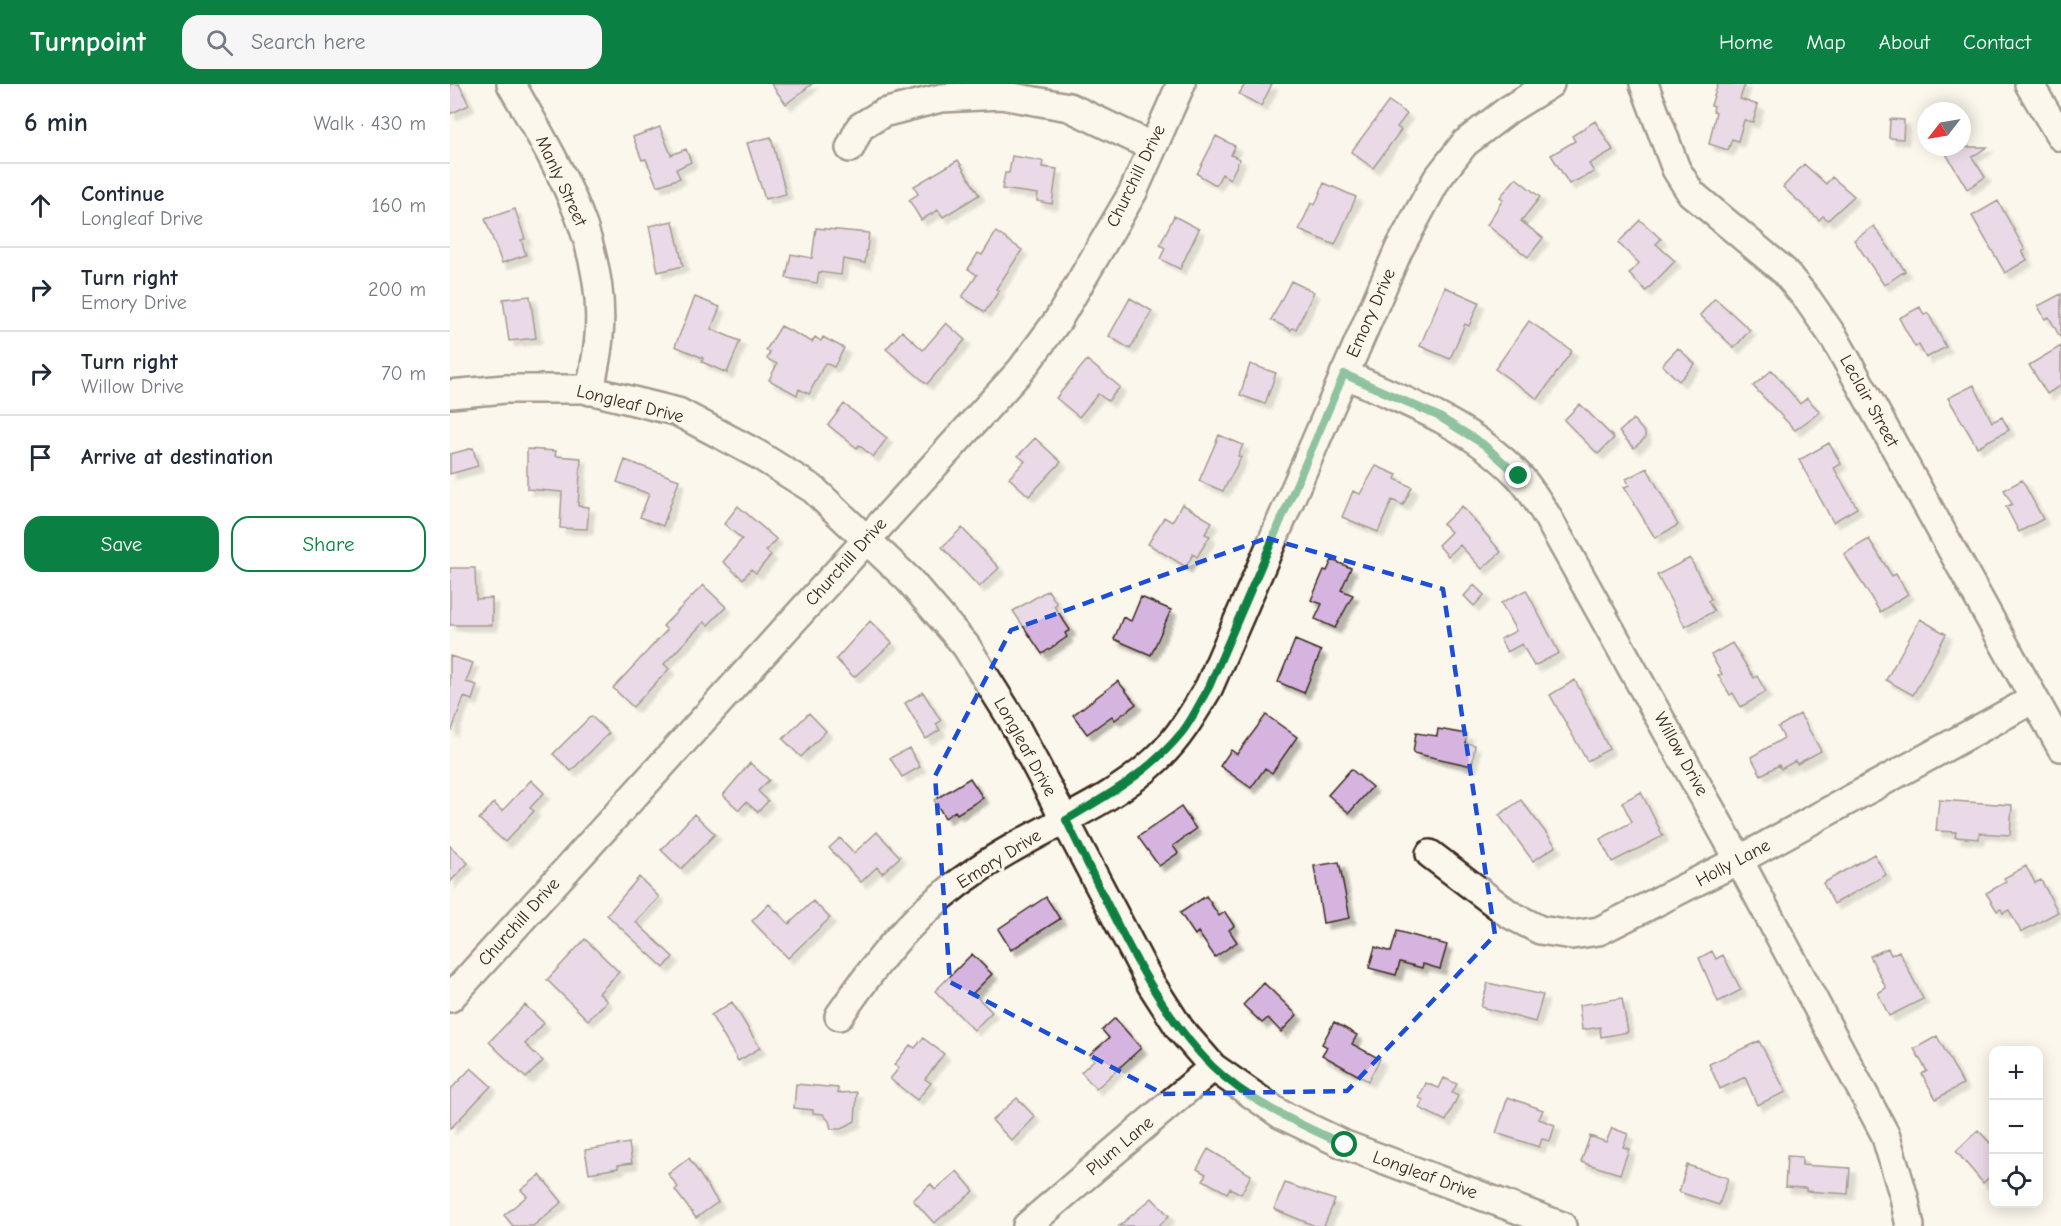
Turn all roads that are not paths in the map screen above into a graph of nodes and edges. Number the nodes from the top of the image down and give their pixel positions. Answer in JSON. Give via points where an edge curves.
{"nodes":[{"id":1,"x":511,"y":84,"type":"edge"},
{"id":2,"x":1181,"y":84,"type":"edge"},
{"id":3,"x":1550,"y":84,"type":"edge"},
{"id":4,"x":1644,"y":84,"type":"edge"},
{"id":5,"x":2029,"y":84,"type":"edge"},
{"id":6,"x":2061,"y":137,"type":"edge"},
{"id":7,"x":1153,"y":147,"type":"junction"},
{"id":8,"x":850,"y":148,"type":"dead end"},
{"id":9,"x":1344,"y":374,"type":"junction"},
{"id":10,"x":590,"y":391,"type":"junction"},
{"id":11,"x":450,"y":394,"type":"edge"},
{"id":12,"x":867,"y":538,"type":"junction"},
{"id":13,"x":2034,"y":699,"type":"junction"},
{"id":14,"x":2061,"y":747,"type":"edge"},
{"id":15,"x":1066,"y":820,"type":"junction"},
{"id":16,"x":1430,"y":854,"type":"dead end"},
{"id":17,"x":1740,"y":860,"type":"junction"},
{"id":18,"x":450,"y":998,"type":"edge"},
{"id":19,"x":839,"y":1016,"type":"dead end"},
{"id":20,"x":1213,"y":1067,"type":"junction"},
{"id":21,"x":1027,"y":1226,"type":"edge"},
{"id":22,"x":1562,"y":1226,"type":"edge"},
{"id":23,"x":1910,"y":1226,"type":"edge"}],
"edges":[{"from":1,"to":10,"type":"street","name":"Manly Street","via":[[573,196],[587,237],[599,295],[599,336]]},
{"from":2,"to":7,"type":"street","name":"Churchill Drive"},
{"from":3,"to":9,"type":"street","name":"Emory Drive","via":[[1465,143],[1437,179],[1399,249]]},
{"from":4,"to":13,"type":"street","name":"Leclair Street","via":[[1676,169],[1691,194],[1784,272],[1835,339]]},
{"from":5,"to":6,"type":"street"},
{"from":7,"to":8,"type":"street","via":[[1069,107],[1000,94],[941,98],[883,113],[860,127]]},
{"from":7,"to":12,"type":"street","name":"Churchill Drive","via":[[1121,212],[1058,320],[1028,362]]},
{"from":9,"to":15,"type":"street","name":"Emory Drive","via":[[1209,687],[1184,730],[1119,790]]},
{"from":9,"to":17,"type":"street","name":"Willow Drive","via":[[1438,416],[1483,444],[1519,476],[1547,516]]},
{"from":10,"to":11,"type":"street","name":"Longleaf Drive","via":[[505,389]]},
{"from":10,"to":12,"type":"street","name":"Longleaf Drive","via":[[678,412],[813,489]]},
{"from":12,"to":15,"type":"street","name":"Longleaf Drive","via":[[966,646],[1011,718]]},
{"from":12,"to":18,"type":"street","name":"Churchill Drive"},
{"from":13,"to":14,"type":"street","name":"Leclair Street"},
{"from":13,"to":17,"type":"street","name":"Holly Lane"},
{"from":15,"to":19,"type":"street","name":"Emory Drive","via":[[981,867],[920,913],[875,963]]},
{"from":15,"to":20,"type":"street","name":"Longleaf Drive","via":[[1151,984],[1180,1029]]},
{"from":16,"to":17,"type":"street","name":"Holly Lane","via":[[1509,914],[1540,930],[1572,935],[1599,931]]},
{"from":17,"to":23,"type":"street","name":"Willow Drive","via":[[1885,1134]]},
{"from":20,"to":21,"type":"street","name":"Plum Lane"},
{"from":20,"to":22,"type":"street","name":"Longleaf Drive","via":[[1280,1114],[1345,1145]]}]}
